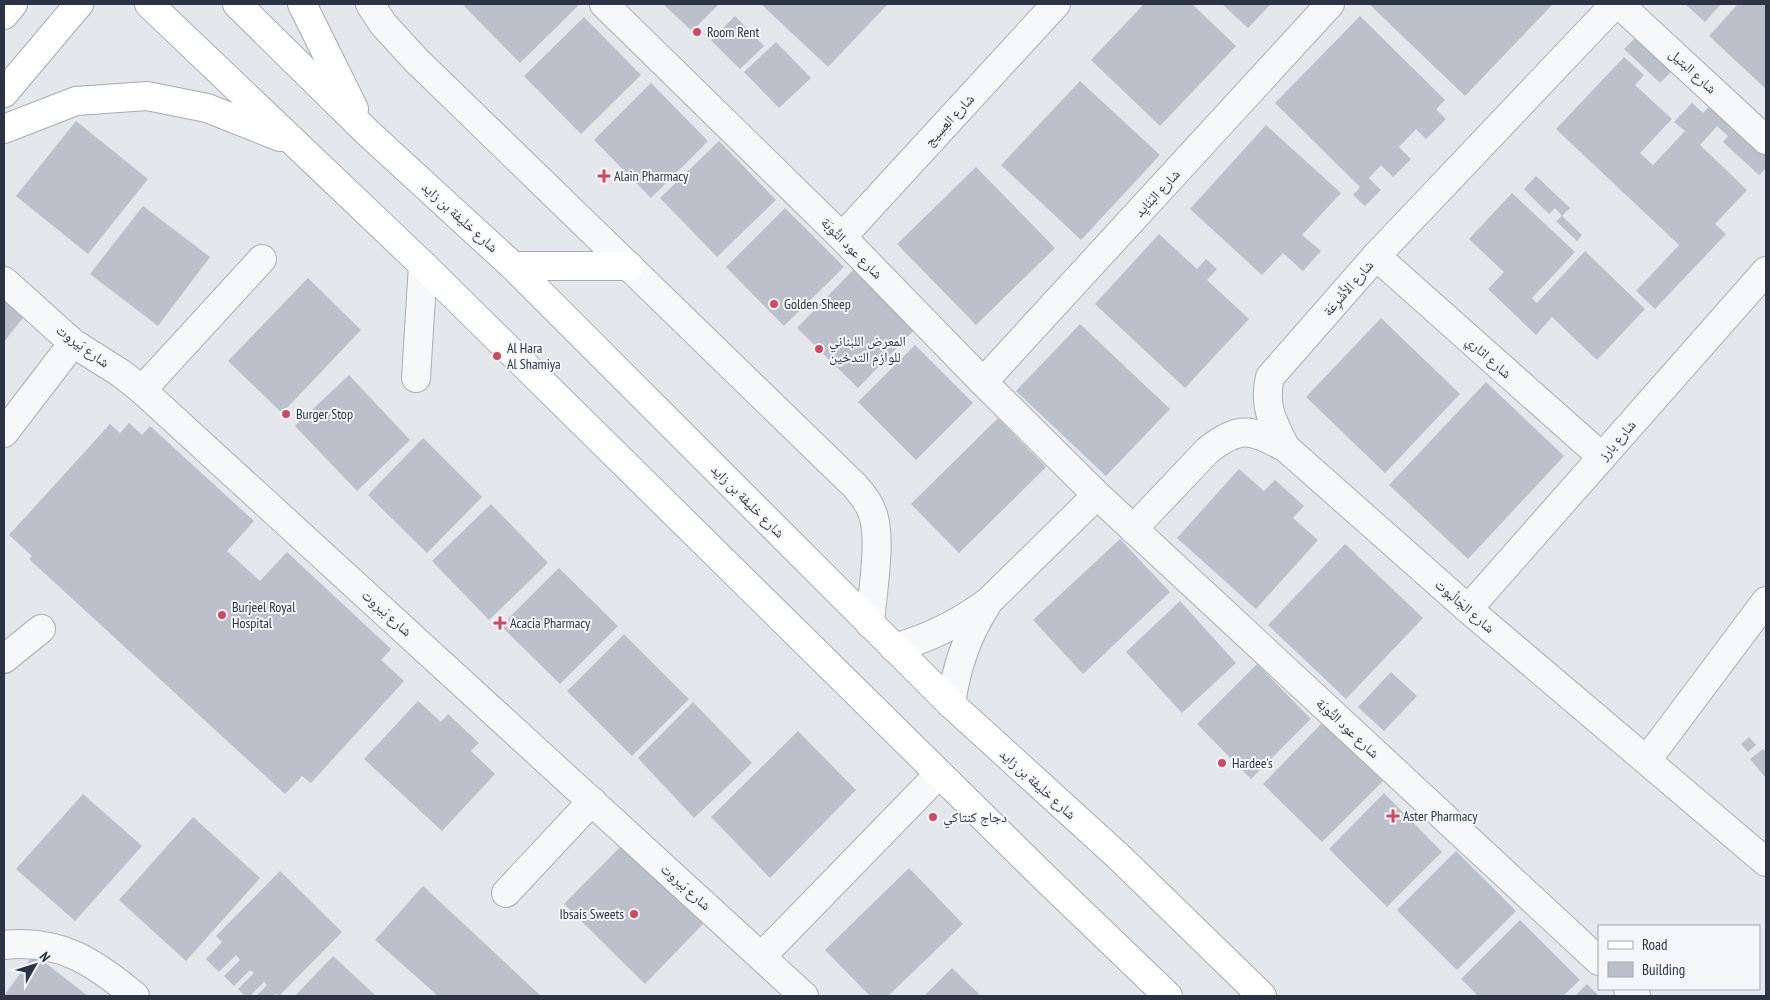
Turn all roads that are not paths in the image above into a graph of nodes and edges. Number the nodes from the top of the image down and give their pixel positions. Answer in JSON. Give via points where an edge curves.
{"nodes":[{"id":1,"x":13,"y":4,"type":"edge"},
{"id":2,"x":79,"y":4,"type":"edge"},
{"id":3,"x":150,"y":4,"type":"edge"},
{"id":4,"x":237,"y":4,"type":"edge"},
{"id":5,"x":302,"y":4,"type":"edge"},
{"id":6,"x":370,"y":4,"type":"edge"},
{"id":7,"x":604,"y":4,"type":"edge"},
{"id":8,"x":1056,"y":4,"type":"edge"},
{"id":9,"x":1330,"y":4,"type":"edge"},
{"id":10,"x":1615,"y":4,"type":"edge"},
{"id":11,"x":1619,"y":4,"type":"edge"},
{"id":12,"x":4,"y":15,"type":"edge"},
{"id":13,"x":4,"y":93,"type":"edge"},
{"id":14,"x":4,"y":129,"type":"edge"},
{"id":15,"x":367,"y":132,"type":"junction"},
{"id":16,"x":1766,"y":140,"type":"edge"},
{"id":17,"x":292,"y":142,"type":"junction"},
{"id":18,"x":842,"y":237,"type":"junction"},
{"id":19,"x":1376,"y":256,"type":"junction"},
{"id":20,"x":262,"y":259,"type":"dead end"},
{"id":21,"x":423,"y":265,"type":"junction"},
{"id":22,"x":513,"y":266,"type":"junction"},
{"id":23,"x":629,"y":266,"type":"junction"},
{"id":24,"x":1766,"y":271,"type":"edge"},
{"id":25,"x":4,"y":281,"type":"edge"},
{"id":26,"x":73,"y":343,"type":"junction"},
{"id":27,"x":416,"y":378,"type":"dead end"},
{"id":28,"x":983,"y":382,"type":"junction"},
{"id":29,"x":142,"y":390,"type":"junction"},
{"id":30,"x":4,"y":433,"type":"edge"},
{"id":31,"x":1286,"y":448,"type":"junction"},
{"id":32,"x":1602,"y":457,"type":"junction"},
{"id":33,"x":1097,"y":495,"type":"junction"},
{"id":34,"x":1133,"y":529,"type":"junction"},
{"id":35,"x":989,"y":601,"type":"junction"},
{"id":36,"x":1766,"y":601,"type":"edge"},
{"id":37,"x":1468,"y":609,"type":"junction"},
{"id":38,"x":870,"y":624,"type":"junction"},
{"id":39,"x":41,"y":629,"type":"dead end"},
{"id":40,"x":894,"y":648,"type":"junction"},
{"id":41,"x":4,"y":659,"type":"edge"},
{"id":42,"x":951,"y":704,"type":"junction"},
{"id":43,"x":1647,"y":760,"type":"junction"},
{"id":44,"x":939,"y":774,"type":"junction"},
{"id":45,"x":592,"y":801,"type":"junction"},
{"id":46,"x":1766,"y":862,"type":"edge"},
{"id":47,"x":506,"y":893,"type":"dead end"},
{"id":48,"x":4,"y":945,"type":"edge"},
{"id":49,"x":762,"y":956,"type":"junction"},
{"id":50,"x":1598,"y":960,"type":"edge"},
{"id":51,"x":135,"y":996,"type":"edge"},
{"id":52,"x":804,"y":996,"type":"edge"},
{"id":53,"x":1168,"y":996,"type":"edge"},
{"id":54,"x":1262,"y":996,"type":"edge"}],
"edges":[{"from":1,"to":12,"type":"main road"},
{"from":2,"to":13,"type":"main road"},
{"from":3,"to":17,"type":"main road"},
{"from":4,"to":15,"type":"main road","name":"شارع خليفة بن زايد"},
{"from":5,"to":15,"type":"main road"},
{"from":6,"to":23,"type":"street","via":[[383,24],[416,60]]},
{"from":7,"to":18,"type":"street","name":"شارع عود التُّوبَة"},
{"from":8,"to":18,"type":"street","name":"شارع العِسِيج"},
{"from":9,"to":28,"type":"street","name":"شارع البَنَايِد"},
{"from":10,"to":19,"type":"street","name":"شارع الأَشْرِعَة"},
{"from":11,"to":16,"type":"street","name":"شارع البتيل"},
{"from":14,"to":17,"type":"main road","via":[[76,101],[147,96],[207,108]]},
{"from":15,"to":22,"type":"main road","name":"شارع خليفة بن زايد"},
{"from":17,"to":21,"type":"main road"},
{"from":18,"to":28,"type":"street","name":"شارع عود التُّوبَة"},
{"from":19,"to":31,"type":"street","name":"شارع الأَشْرِعَة","via":[[1270,377],[1266,393],[1269,411]]},
{"from":19,"to":32,"type":"street","name":"شارع اثاري"},
{"from":20,"to":29,"type":"street"},
{"from":21,"to":27,"type":"street"},
{"from":21,"to":44,"type":"main road"},
{"from":22,"to":23,"type":"main road"},
{"from":22,"to":38,"type":"main road","name":"شارع خليفة بن زايد"},
{"from":23,"to":38,"type":"street","via":[[866,500],[874,518],[877,537]]},
{"from":24,"to":32,"type":"street","name":"شارع بارز"},
{"from":25,"to":26,"type":"street","name":"شارع بَيروت"},
{"from":26,"to":29,"type":"street","name":"شارع بَيروت"},
{"from":26,"to":30,"type":"street"},
{"from":28,"to":33,"type":"street","name":"شارع عود التُّوبَة"},
{"from":29,"to":45,"type":"street","name":"شارع بَيروت"},
{"from":31,"to":34,"type":"street","via":[[1255,432],[1237,432],[1208,450]]},
{"from":31,"to":37,"type":"street","name":"شارع الجَالْبوت"},
{"from":32,"to":37,"type":"street","name":"شارع بارز"},
{"from":33,"to":34,"type":"street","name":"شارع عود التُّوبَة"},
{"from":33,"to":35,"type":"street"},
{"from":34,"to":50,"type":"street","name":"شارع عود التُّوبَة"},
{"from":35,"to":40,"type":"street","via":[[960,622]]},
{"from":35,"to":42,"type":"street","via":[[960,660]]},
{"from":36,"to":43,"type":"street"},
{"from":37,"to":43,"type":"street","name":"شارع الجَالْبوت"},
{"from":38,"to":40,"type":"main road","name":"شارع خليفة بن زايد"},
{"from":39,"to":41,"type":"street"},
{"from":40,"to":42,"type":"main road","name":"شارع خليفة بن زايد"},
{"from":42,"to":54,"type":"main road","name":"شارع خليفة بن زايد","via":[[1118,856]]},
{"from":43,"to":46,"type":"street","name":"شارع الجَالْبوت"},
{"from":44,"to":49,"type":"street"},
{"from":44,"to":53,"type":"main road"},
{"from":45,"to":47,"type":"street"},
{"from":45,"to":49,"type":"street","name":"شارع بَيروت"},
{"from":48,"to":51,"type":"street","via":[[50,946],[76,954]]},
{"from":49,"to":52,"type":"street","name":"شارع بَيروت"}]}
